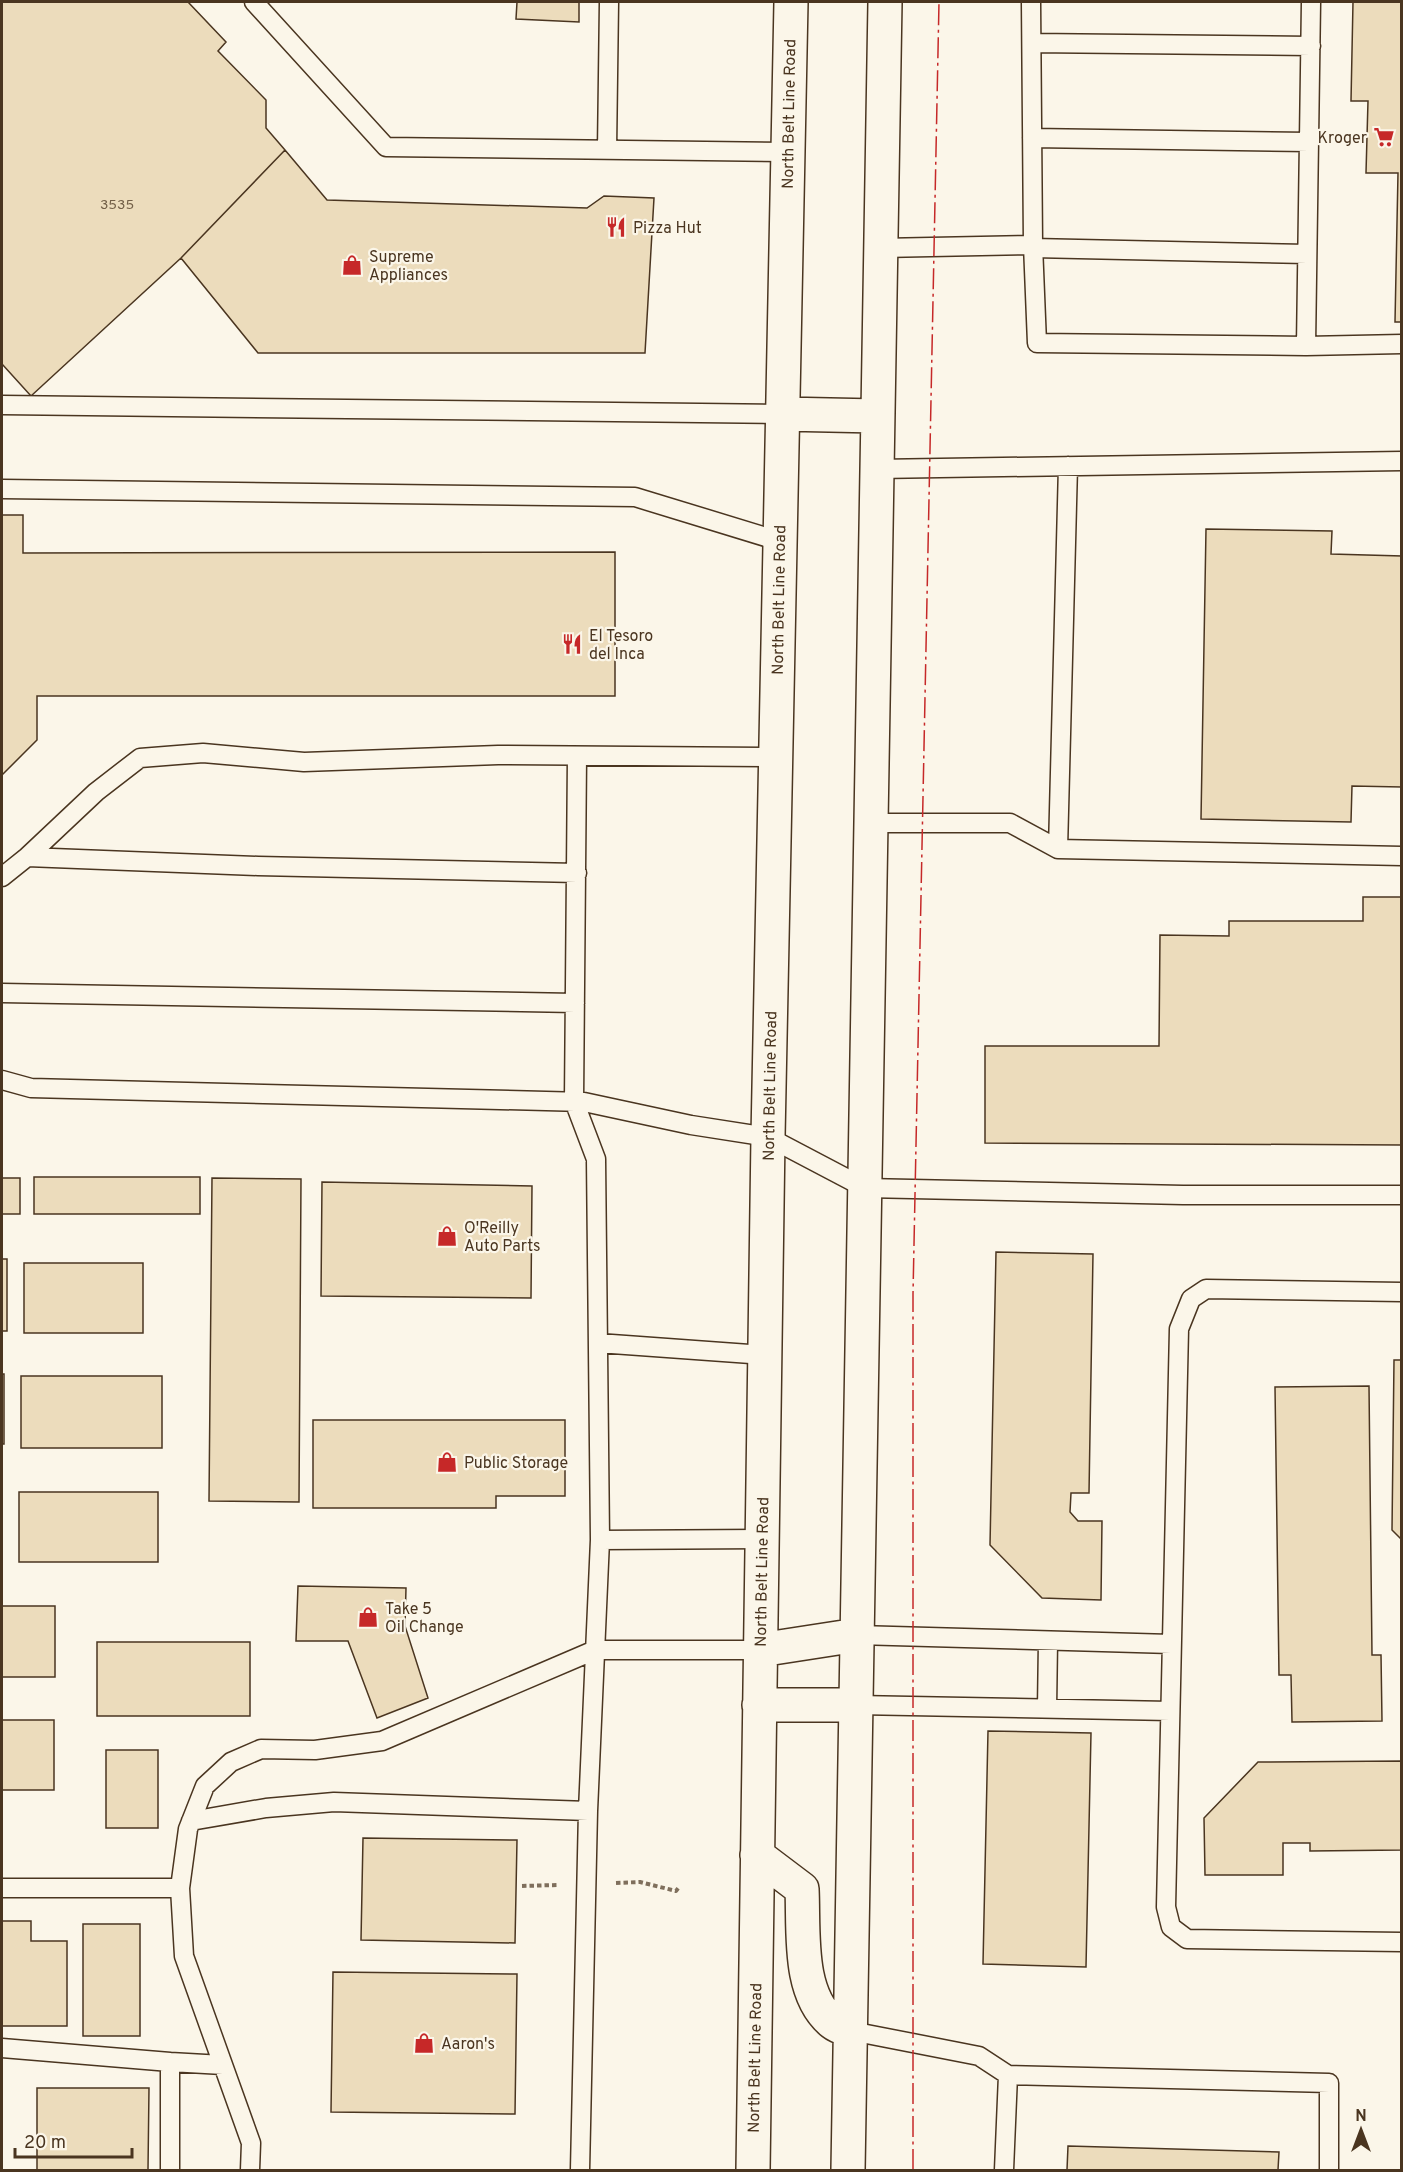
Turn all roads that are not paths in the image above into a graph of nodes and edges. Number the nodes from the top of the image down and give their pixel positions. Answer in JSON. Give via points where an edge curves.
{"nodes":[{"id":1,"x":254,"y":2,"type":"edge"},
{"id":2,"x":609,"y":2,"type":"edge"},
{"id":3,"x":791,"y":2,"type":"edge"},
{"id":4,"x":885,"y":2,"type":"edge"},
{"id":5,"x":1031,"y":2,"type":"edge"},
{"id":6,"x":1311,"y":2,"type":"edge"},
{"id":7,"x":1032,"y":43,"type":"junction"},
{"id":8,"x":1311,"y":46,"type":"junction"},
{"id":9,"x":1032,"y":138,"type":"junction"},
{"id":10,"x":1309,"y":141,"type":"junction"},
{"id":11,"x":607,"y":150,"type":"junction"},
{"id":12,"x":788,"y":152,"type":"junction"},
{"id":13,"x":1033,"y":246,"type":"junction"},
{"id":14,"x":881,"y":248,"type":"junction"},
{"id":15,"x":1307,"y":254,"type":"junction"},
{"id":16,"x":1401,"y":344,"type":"edge"},
{"id":17,"x":1306,"y":346,"type":"junction"},
{"id":18,"x":2,"y":405,"type":"edge"},
{"id":19,"x":782,"y":414,"type":"junction"},
{"id":20,"x":877,"y":416,"type":"junction"},
{"id":21,"x":1401,"y":461,"type":"edge"},
{"id":22,"x":1068,"y":466,"type":"junction"},
{"id":23,"x":877,"y":469,"type":"junction"},
{"id":24,"x":2,"y":489,"type":"edge"},
{"id":25,"x":780,"y":541,"type":"junction"},
{"id":26,"x":577,"y":756,"type":"junction"},
{"id":27,"x":776,"y":757,"type":"junction"},
{"id":28,"x":871,"y":823,"type":"junction"},
{"id":29,"x":1058,"y":849,"type":"junction"},
{"id":30,"x":1401,"y":856,"type":"edge"},
{"id":31,"x":27,"y":857,"type":"junction"},
{"id":32,"x":577,"y":873,"type":"junction"},
{"id":33,"x":2,"y":877,"type":"edge"},
{"id":34,"x":2,"y":993,"type":"edge"},
{"id":35,"x":575,"y":1003,"type":"junction"},
{"id":36,"x":2,"y":1080,"type":"edge"},
{"id":37,"x":574,"y":1101,"type":"junction"},
{"id":38,"x":768,"y":1137,"type":"junction"},
{"id":39,"x":865,"y":1188,"type":"junction"},
{"id":40,"x":1401,"y":1195,"type":"edge"},
{"id":41,"x":1401,"y":1292,"type":"edge"},
{"id":42,"x":598,"y":1343,"type":"junction"},
{"id":43,"x":765,"y":1355,"type":"junction"},
{"id":44,"x":762,"y":1539,"type":"junction"},
{"id":45,"x":600,"y":1540,"type":"junction"},
{"id":46,"x":857,"y":1635,"type":"junction"},
{"id":47,"x":1048,"y":1641,"type":"junction"},
{"id":48,"x":1171,"y":1644,"type":"junction"},
{"id":49,"x":595,"y":1650,"type":"junction"},
{"id":50,"x":760,"y":1650,"type":"junction"},
{"id":51,"x":759,"y":1705,"type":"junction"},
{"id":52,"x":856,"y":1705,"type":"junction"},
{"id":53,"x":1047,"y":1709,"type":"junction"},
{"id":54,"x":1170,"y":1711,"type":"junction"},
{"id":55,"x":588,"y":1811,"type":"junction"},
{"id":56,"x":191,"y":1821,"type":"junction"},
{"id":57,"x":757,"y":1855,"type":"junction"},
{"id":58,"x":2,"y":1888,"type":"edge"},
{"id":59,"x":180,"y":1888,"type":"junction"},
{"id":60,"x":1401,"y":1942,"type":"edge"},
{"id":61,"x":851,"y":2031,"type":"junction"},
{"id":62,"x":2,"y":2048,"type":"edge"},
{"id":63,"x":170,"y":2062,"type":"junction"},
{"id":64,"x":223,"y":2065,"type":"junction"},
{"id":65,"x":1008,"y":2075,"type":"junction"},
{"id":66,"x":170,"y":2170,"type":"edge"},
{"id":67,"x":250,"y":2170,"type":"edge"},
{"id":68,"x":580,"y":2170,"type":"edge"},
{"id":69,"x":753,"y":2170,"type":"edge"},
{"id":70,"x":848,"y":2170,"type":"edge"},
{"id":71,"x":1004,"y":2170,"type":"edge"},
{"id":72,"x":1329,"y":2170,"type":"edge"}],
"edges":[{"from":1,"to":11,"type":"lane","via":[[386,147]]},
{"from":2,"to":11,"type":"lane"},
{"from":3,"to":12,"type":"main road","name":"North Belt Line Road"},
{"from":4,"to":14,"type":"main road"},
{"from":5,"to":7,"type":"lane"},
{"from":6,"to":8,"type":"lane"},
{"from":7,"to":8,"type":"lane"},
{"from":7,"to":9,"type":"lane"},
{"from":8,"to":10,"type":"lane"},
{"from":9,"to":10,"type":"lane"},
{"from":9,"to":13,"type":"lane"},
{"from":10,"to":15,"type":"lane"},
{"from":11,"to":12,"type":"lane"},
{"from":12,"to":19,"type":"main road","name":"North Belt Line Road"},
{"from":13,"to":14,"type":"lane"},
{"from":13,"to":15,"type":"lane"},
{"from":13,"to":17,"type":"lane","via":[[1037,343]]},
{"from":14,"to":20,"type":"main road"},
{"from":15,"to":17,"type":"lane"},
{"from":16,"to":17,"type":"lane"},
{"from":18,"to":19,"type":"lane"},
{"from":19,"to":20,"type":"main road"},
{"from":19,"to":25,"type":"main road","name":"North Belt Line Road"},
{"from":20,"to":23,"type":"main road"},
{"from":21,"to":22,"type":"lane"},
{"from":22,"to":23,"type":"lane"},
{"from":22,"to":29,"type":"lane"},
{"from":23,"to":28,"type":"main road"},
{"from":24,"to":25,"type":"lane","via":[[634,497]]},
{"from":25,"to":27,"type":"main road","name":"North Belt Line Road"},
{"from":26,"to":27,"type":"lane"},
{"from":26,"to":31,"type":"lane","via":[[304,762],[203,753],[140,758],[96,792]]},
{"from":26,"to":32,"type":"lane"},
{"from":27,"to":38,"type":"main road","name":"North Belt Line Road"},
{"from":28,"to":29,"type":"lane","via":[[1010,823]]},
{"from":28,"to":39,"type":"main road"},
{"from":29,"to":30,"type":"lane"},
{"from":31,"to":32,"type":"lane"},
{"from":31,"to":33,"type":"lane"},
{"from":32,"to":35,"type":"lane"},
{"from":34,"to":35,"type":"lane"},
{"from":35,"to":37,"type":"lane"},
{"from":36,"to":37,"type":"lane","via":[[31,1088]]},
{"from":37,"to":38,"type":"lane"},
{"from":37,"to":42,"type":"lane","via":[[596,1159]]},
{"from":38,"to":39,"type":"lane"},
{"from":38,"to":43,"type":"main road","name":"North Belt Line Road"},
{"from":39,"to":40,"type":"lane"},
{"from":39,"to":46,"type":"main road"},
{"from":41,"to":48,"type":"lane","via":[[1206,1289],[1191,1299],[1179,1329]]},
{"from":42,"to":43,"type":"lane"},
{"from":42,"to":45,"type":"lane"},
{"from":43,"to":44,"type":"main road","name":"North Belt Line Road"},
{"from":44,"to":45,"type":"lane"},
{"from":44,"to":50,"type":"main road","name":"North Belt Line Road"},
{"from":45,"to":49,"type":"lane"},
{"from":46,"to":47,"type":"lane"},
{"from":46,"to":50,"type":"main road"},
{"from":46,"to":52,"type":"main road"},
{"from":47,"to":48,"type":"lane"},
{"from":47,"to":53,"type":"lane"},
{"from":48,"to":54,"type":"lane"},
{"from":49,"to":50,"type":"lane"},
{"from":49,"to":55,"type":"lane"},
{"from":49,"to":56,"type":"lane","via":[[382,1741],[315,1750],[261,1749],[231,1762],[205,1786]]},
{"from":50,"to":51,"type":"main road","name":"North Belt Line Road"},
{"from":51,"to":52,"type":"main road"},
{"from":51,"to":57,"type":"main road","name":"North Belt Line Road"},
{"from":52,"to":53,"type":"lane"},
{"from":52,"to":61,"type":"main road"},
{"from":53,"to":54,"type":"lane"},
{"from":54,"to":60,"type":"lane","via":[[1166,1907],[1171,1927],[1187,1939]]},
{"from":55,"to":56,"type":"lane","via":[[334,1802],[266,1808]]},
{"from":55,"to":68,"type":"lane"},
{"from":56,"to":59,"type":"lane"},
{"from":57,"to":61,"type":"main road","via":[[802,1889],[805,1959],[813,1998],[834,2024]]},
{"from":57,"to":69,"type":"main road","name":"North Belt Line Road"},
{"from":58,"to":59,"type":"lane"},
{"from":59,"to":64,"type":"lane","via":[[184,1956]]},
{"from":61,"to":65,"type":"lane","via":[[979,2056]]},
{"from":61,"to":70,"type":"main road"},
{"from":62,"to":63,"type":"lane"},
{"from":63,"to":64,"type":"lane"},
{"from":63,"to":66,"type":"lane"},
{"from":64,"to":67,"type":"lane","via":[[250,2143]]},
{"from":65,"to":71,"type":"lane"},
{"from":65,"to":72,"type":"lane","via":[[1329,2083]]}]}
